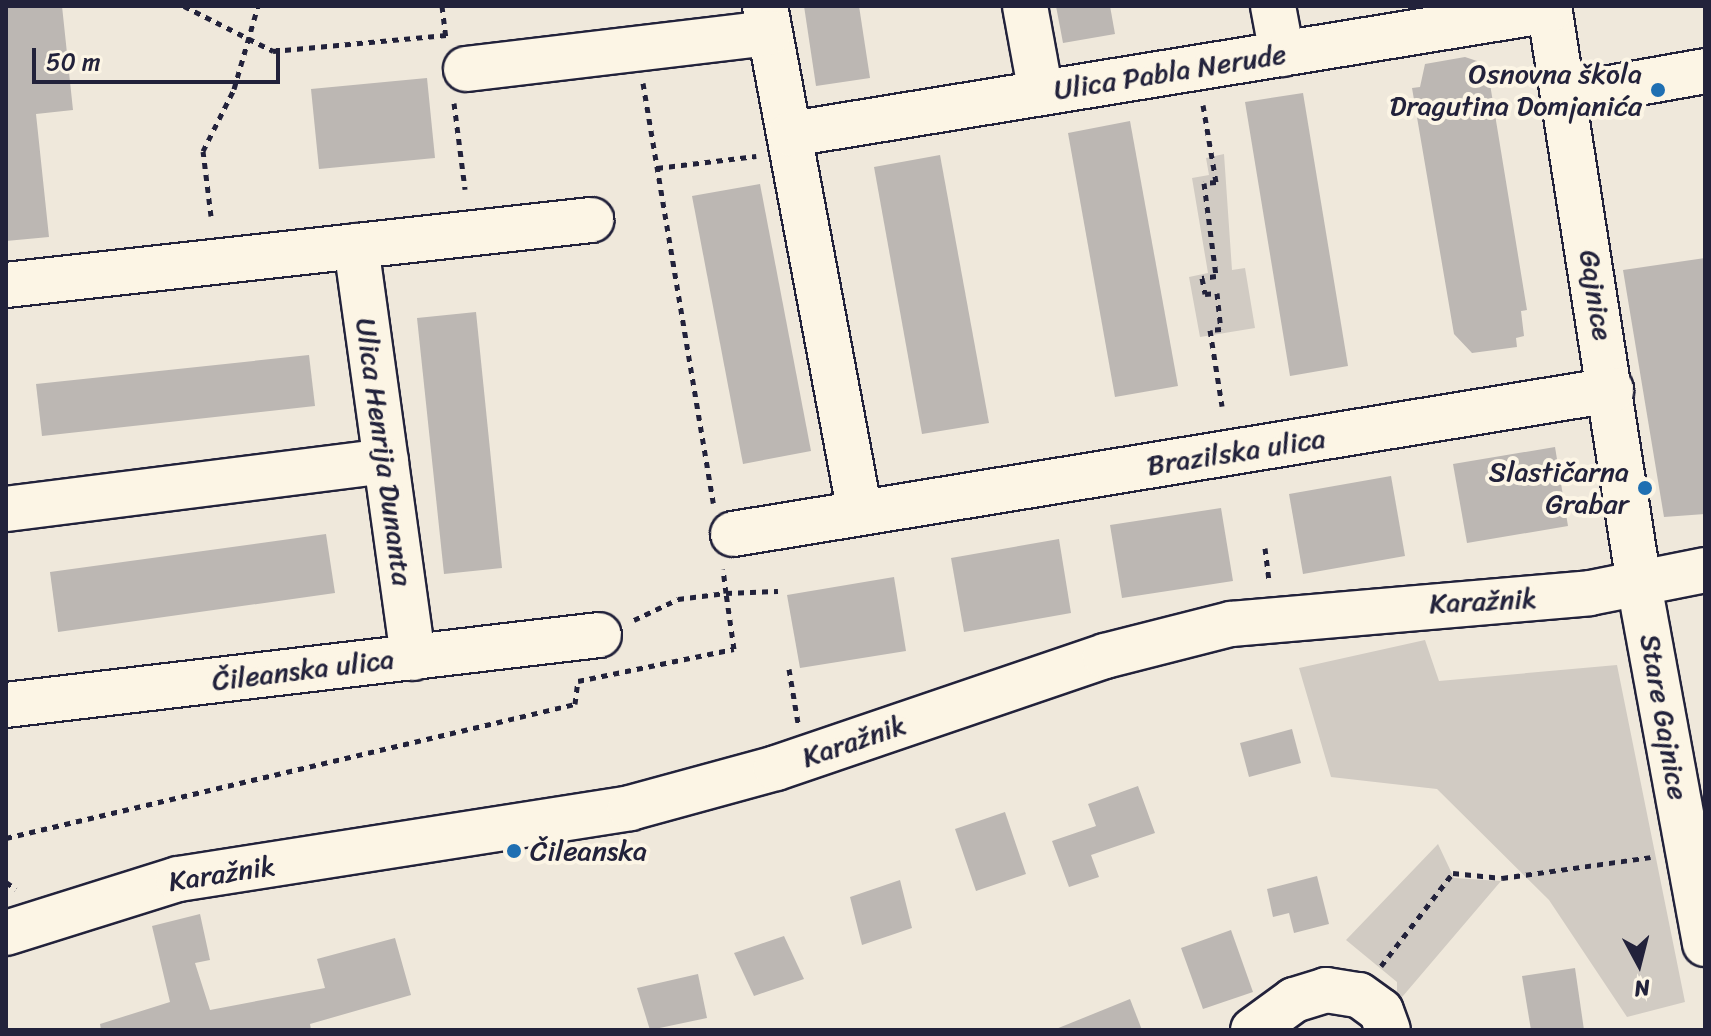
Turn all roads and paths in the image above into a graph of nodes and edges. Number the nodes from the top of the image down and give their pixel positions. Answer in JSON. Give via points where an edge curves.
{"nodes":[{"id":1,"x":184,"y":6,"type":"edge"},
{"id":2,"x":258,"y":6,"type":"edge"},
{"id":3,"x":1025,"y":6,"type":"edge"},
{"id":4,"x":1273,"y":6,"type":"edge"},
{"id":5,"x":1550,"y":8,"type":"edge"},
{"id":6,"x":767,"y":20,"type":"edge"},
{"id":7,"x":244,"y":39,"type":"junction"},
{"id":8,"x":456,"y":52,"type":"joint"},
{"id":9,"x":1282,"y":54,"type":"junction"},
{"id":10,"x":641,"y":70,"type":"dead end"},
{"id":11,"x":1705,"y":71,"type":"edge"},
{"id":12,"x":1200,"y":89,"type":"dead end"},
{"id":13,"x":1041,"y":93,"type":"junction"},
{"id":14,"x":1565,"y":96,"type":"junction"},
{"id":15,"x":782,"y":144,"type":"junction"},
{"id":16,"x":657,"y":168,"type":"junction"},
{"id":17,"x":211,"y":216,"type":"dead end"},
{"id":18,"x":591,"y":220,"type":"dead end"},
{"id":19,"x":356,"y":246,"type":"junction"},
{"id":20,"x":6,"y":285,"type":"edge"},
{"id":21,"x":1611,"y":390,"type":"junction"},
{"id":22,"x":1222,"y":406,"type":"dead end"},
{"id":23,"x":386,"y":461,"type":"junction"},
{"id":24,"x":6,"y":509,"type":"edge"},
{"id":25,"x":860,"y":513,"type":"junction"},
{"id":26,"x":723,"y":539,"type":"junction"},
{"id":27,"x":1265,"y":548,"type":"dead end"},
{"id":28,"x":1705,"y":570,"type":"edge"},
{"id":29,"x":1269,"y":576,"type":"dead end"},
{"id":30,"x":1639,"y":584,"type":"junction"},
{"id":31,"x":778,"y":591,"type":"dead end"},
{"id":32,"x":726,"y":593,"type":"junction"},
{"id":33,"x":599,"y":635,"type":"joint"},
{"id":34,"x":413,"y":658,"type":"junction"},
{"id":35,"x":789,"y":669,"type":"dead end"},
{"id":36,"x":6,"y":705,"type":"edge"},
{"id":37,"x":800,"y":738,"type":"dead end"},
{"id":38,"x":6,"y":838,"type":"edge"},
{"id":39,"x":1647,"y":857,"type":"dead end"},
{"id":40,"x":6,"y":933,"type":"edge"},
{"id":41,"x":1705,"y":944,"type":"edge"},
{"id":42,"x":1359,"y":995,"type":"junction"},
{"id":43,"x":1253,"y":1030,"type":"edge"},
{"id":44,"x":1388,"y":1030,"type":"edge"}],
"edges":[{"from":1,"to":7,"type":"path"},
{"from":2,"to":7,"type":"path"},
{"from":3,"to":13,"type":"street"},
{"from":4,"to":9,"type":"street"},
{"from":5,"to":9,"type":"street","name":"Ulica Pabla Nerude"},
{"from":5,"to":14,"type":"street","name":"Gajnice"},
{"from":6,"to":8,"type":"street"},
{"from":6,"to":15,"type":"street"},
{"from":7,"to":8,"type":"path","via":[[298,54]]},
{"from":7,"to":17,"type":"path","via":[[234,89],[203,151]]},
{"from":9,"to":13,"type":"street","name":"Ulica Pabla Nerude"},
{"from":10,"to":16,"type":"path"},
{"from":11,"to":14,"type":"street"},
{"from":12,"to":22,"type":"path","via":[[1216,182],[1204,183],[1216,276],[1202,278],[1205,294],[1217,293],[1221,329],[1210,330]]},
{"from":13,"to":15,"type":"street","name":"Ulica Pabla Nerude"},
{"from":14,"to":21,"type":"street","name":"Gajnice"},
{"from":15,"to":16,"type":"path"},
{"from":15,"to":25,"type":"street"},
{"from":16,"to":26,"type":"path"},
{"from":18,"to":19,"type":"street"},
{"from":19,"to":20,"type":"street"},
{"from":19,"to":23,"type":"street","name":"Ulica Henrija Dunanta"},
{"from":21,"to":25,"type":"street","name":"Brazilska ulica"},
{"from":21,"to":30,"type":"street","name":"Gajnice"},
{"from":23,"to":24,"type":"street"},
{"from":23,"to":34,"type":"street","name":"Ulica Henrija Dunanta"},
{"from":25,"to":26,"type":"street","name":"Brazilska ulica"},
{"from":26,"to":32,"type":"path"},
{"from":27,"to":29,"type":"path"},
{"from":28,"to":30,"type":"street","name":"Karažnik"},
{"from":30,"to":40,"type":"street","name":"Karažnik","via":[[1231,624],[1105,656],[776,768],[630,808],[178,879]]},
{"from":30,"to":41,"type":"street","name":"Stare Gajnice"},
{"from":31,"to":32,"type":"path"},
{"from":32,"to":33,"type":"path","via":[[678,599]]},
{"from":32,"to":38,"type":"path","via":[[734,649],[578,681],[575,704]]},
{"from":33,"to":34,"type":"street","name":"Čileanska ulica"},
{"from":34,"to":36,"type":"street","name":"Čileanska ulica"},
{"from":35,"to":37,"type":"path"},
{"from":39,"to":42,"type":"path","via":[[1502,878],[1453,873]]},
{"from":42,"to":43,"type":"street","via":[[1326,990],[1294,1000]]},
{"from":42,"to":44,"type":"street","via":[[1381,1011]]}]}
